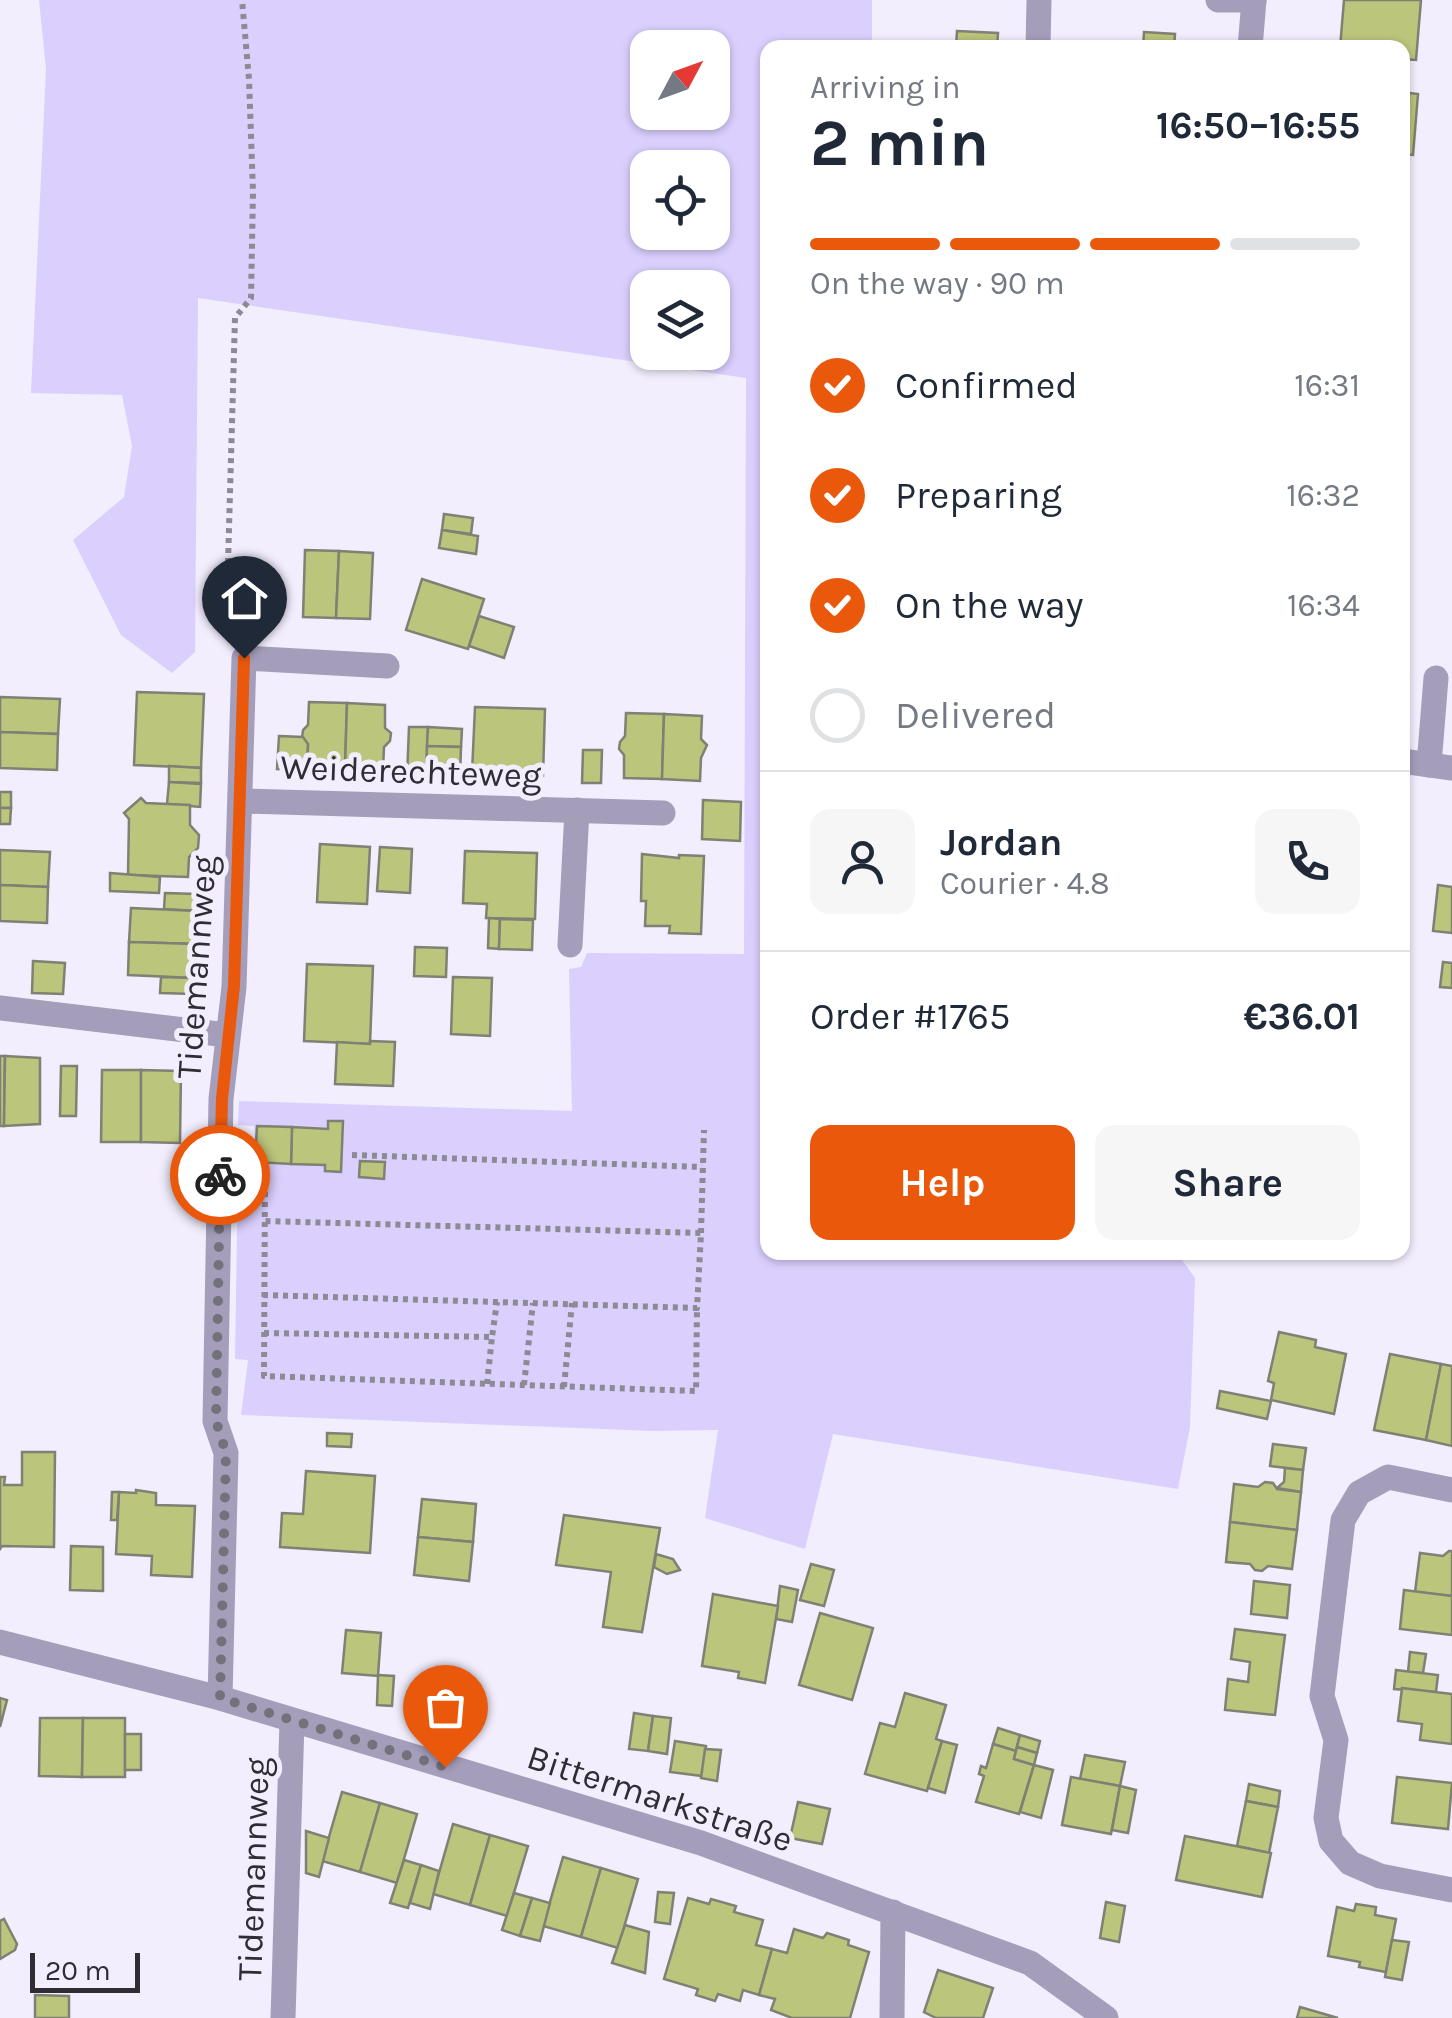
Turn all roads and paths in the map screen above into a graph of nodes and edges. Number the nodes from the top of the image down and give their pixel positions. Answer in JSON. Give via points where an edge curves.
{"nodes":[{"id":1,"x":242,"y":0,"type":"edge"},
{"id":2,"x":1039,"y":0,"type":"edge"},
{"id":3,"x":1218,"y":0,"type":"edge"},
{"id":4,"x":1254,"y":0,"type":"edge"},
{"id":5,"x":1038,"y":40,"type":"edge"},
{"id":6,"x":1251,"y":40,"type":"edge"},
{"id":7,"x":244,"y":658,"type":"junction"},
{"id":8,"x":387,"y":666,"type":"dead end"},
{"id":9,"x":1436,"y":678,"type":"dead end"},
{"id":10,"x":1410,"y":762,"type":"edge"},
{"id":11,"x":1440,"y":766,"type":"edge"},
{"id":12,"x":242,"y":801,"type":"junction"},
{"id":13,"x":578,"y":810,"type":"junction"},
{"id":14,"x":663,"y":813,"type":"dead end"},
{"id":15,"x":570,"y":945,"type":"dead end"},
{"id":16,"x":0,"y":1008,"type":"edge"},
{"id":17,"x":227,"y":1036,"type":"junction"},
{"id":18,"x":704,"y":1130,"type":"dead end"},
{"id":19,"x":352,"y":1156,"type":"dead end"},
{"id":20,"x":702,"y":1166,"type":"junction"},
{"id":21,"x":265,"y":1172,"type":"dead end"},
{"id":22,"x":264,"y":1221,"type":"junction"},
{"id":23,"x":701,"y":1233,"type":"junction"},
{"id":24,"x":264,"y":1295,"type":"junction"},
{"id":25,"x":497,"y":1302,"type":"junction"},
{"id":26,"x":533,"y":1303,"type":"junction"},
{"id":27,"x":572,"y":1304,"type":"junction"},
{"id":28,"x":697,"y":1308,"type":"junction"},
{"id":29,"x":264,"y":1333,"type":"junction"},
{"id":30,"x":492,"y":1337,"type":"junction"},
{"id":31,"x":487,"y":1384,"type":"junction"},
{"id":32,"x":524,"y":1385,"type":"junction"},
{"id":33,"x":564,"y":1386,"type":"junction"},
{"id":34,"x":1452,"y":1490,"type":"edge"},
{"id":35,"x":0,"y":1642,"type":"edge"},
{"id":36,"x":220,"y":1698,"type":"junction"},
{"id":37,"x":292,"y":1722,"type":"junction"},
{"id":38,"x":1452,"y":1890,"type":"edge"},
{"id":39,"x":892,"y":1912,"type":"junction"},
{"id":40,"x":284,"y":2018,"type":"edge"},
{"id":41,"x":892,"y":2018,"type":"edge"},
{"id":42,"x":1106,"y":2018,"type":"edge"}],
"edges":[{"from":1,"to":7,"type":"path","via":[[253,192],[251,298],[235,318],[226,640],[231,654]]},
{"from":2,"to":5,"type":"street"},
{"from":3,"to":4,"type":"street"},
{"from":4,"to":6,"type":"street"},
{"from":7,"to":8,"type":"street"},
{"from":7,"to":12,"type":"street","name":"Tidemannweg"},
{"from":9,"to":11,"type":"street"},
{"from":10,"to":11,"type":"street"},
{"from":12,"to":13,"type":"street","name":"Weiderechteweg"},
{"from":12,"to":17,"type":"street","name":"Tidemannweg"},
{"from":13,"to":14,"type":"street","name":"Weiderechteweg"},
{"from":13,"to":15,"type":"street","name":"Weiderechteweg"},
{"from":16,"to":17,"type":"street"},
{"from":17,"to":36,"type":"street","name":"Tidemannweg","via":[[215,1374],[216,1421],[226,1453]]},
{"from":18,"to":20,"type":"path"},
{"from":19,"to":20,"type":"path"},
{"from":20,"to":23,"type":"path"},
{"from":21,"to":22,"type":"path"},
{"from":22,"to":23,"type":"path"},
{"from":22,"to":24,"type":"path"},
{"from":23,"to":28,"type":"path"},
{"from":24,"to":25,"type":"path"},
{"from":24,"to":29,"type":"path"},
{"from":25,"to":26,"type":"path"},
{"from":25,"to":30,"type":"path"},
{"from":26,"to":27,"type":"path"},
{"from":26,"to":32,"type":"path"},
{"from":27,"to":28,"type":"path"},
{"from":27,"to":33,"type":"path"},
{"from":28,"to":33,"type":"path","via":[[696,1391]]},
{"from":29,"to":30,"type":"path"},
{"from":29,"to":31,"type":"path","via":[[264,1376]]},
{"from":30,"to":31,"type":"path"},
{"from":31,"to":32,"type":"path"},
{"from":32,"to":33,"type":"path"},
{"from":34,"to":38,"type":"street","via":[[1388,1477],[1358,1493],[1343,1520],[1322,1696],[1336,1740],[1326,1818],[1331,1841],[1350,1864]]},
{"from":35,"to":36,"type":"street","name":"Bittermarkstraße"},
{"from":36,"to":37,"type":"street","name":"Bittermarkstraße"},
{"from":37,"to":39,"type":"street","name":"Bittermarkstraße","via":[[701,1843]]},
{"from":37,"to":40,"type":"street","name":"Tidemannweg"},
{"from":39,"to":41,"type":"street"},
{"from":39,"to":42,"type":"street","name":"Bittermarkstraße","via":[[1030,1962]]}]}
